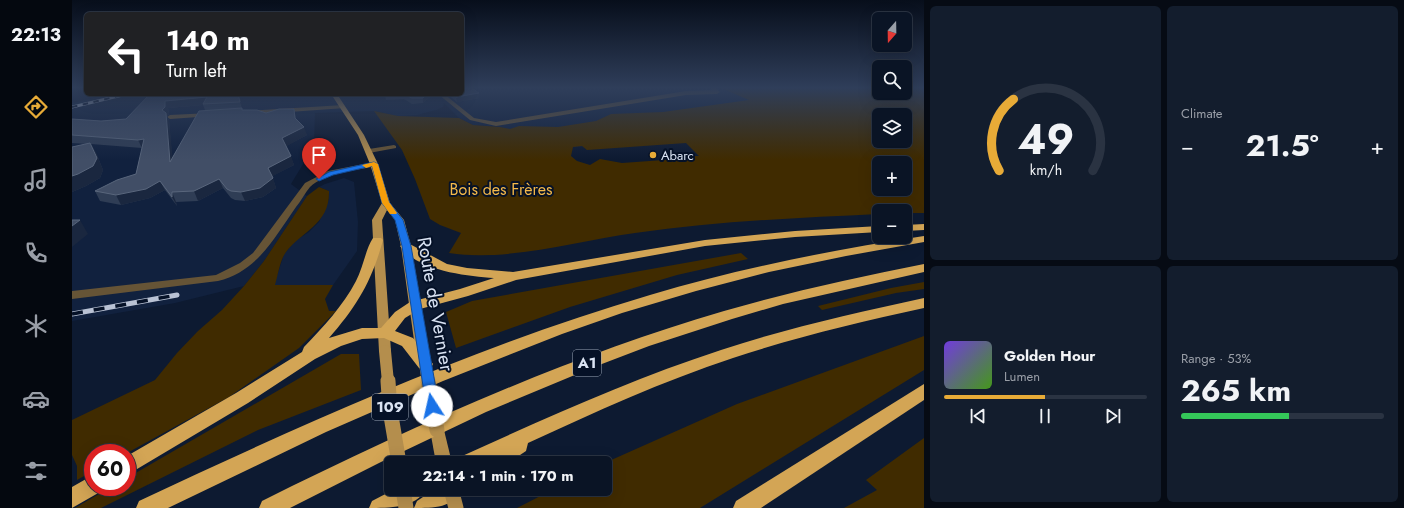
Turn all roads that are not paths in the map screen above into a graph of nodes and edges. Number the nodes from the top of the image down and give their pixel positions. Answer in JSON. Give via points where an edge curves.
{"nodes":[{"id":1,"x":263,"y":112,"type":"edge"},
{"id":2,"x":346,"y":112,"type":"edge"},
{"id":3,"x":463,"y":112,"type":"edge"},
{"id":4,"x":571,"y":112,"type":"edge"},
{"id":5,"x":241,"y":113,"type":"edge"},
{"id":6,"x":218,"y":114,"type":"edge"},
{"id":7,"x":170,"y":117,"type":"dead end"},
{"id":8,"x":394,"y":148,"type":"dead end"},
{"id":9,"x":369,"y":152,"type":"junction"},
{"id":10,"x":374,"y":164,"type":"junction"},
{"id":11,"x":386,"y":203,"type":"junction"},
{"id":12,"x":924,"y":227,"type":"edge"},
{"id":13,"x":912,"y":228,"type":"edge"},
{"id":14,"x":872,"y":229,"type":"edge"},
{"id":15,"x":924,"y":239,"type":"edge"},
{"id":16,"x":377,"y":240,"type":"junction"},
{"id":17,"x":406,"y":246,"type":"junction"},
{"id":18,"x":924,"y":268,"type":"edge"},
{"id":19,"x":514,"y":276,"type":"junction"},
{"id":20,"x":72,"y":295,"type":"edge"},
{"id":21,"x":924,"y":304,"type":"edge"},
{"id":22,"x":415,"y":305,"type":"junction"},
{"id":23,"x":385,"y":333,"type":"junction"},
{"id":24,"x":305,"y":356,"type":"junction"},
{"id":25,"x":424,"y":364,"type":"junction"},
{"id":26,"x":924,"y":391,"type":"edge"},
{"id":27,"x":558,"y":420,"type":"junction"},
{"id":28,"x":398,"y":456,"type":"edge"},
{"id":29,"x":443,"y":456,"type":"edge"},
{"id":30,"x":482,"y":456,"type":"edge"},
{"id":31,"x":503,"y":456,"type":"edge"},
{"id":32,"x":136,"y":461,"type":"edge"},
{"id":33,"x":84,"y":491,"type":"edge"},
{"id":34,"x":402,"y":496,"type":"edge"},
{"id":35,"x":404,"y":496,"type":"edge"},
{"id":36,"x":442,"y":496,"type":"edge"},
{"id":37,"x":453,"y":496,"type":"edge"},
{"id":38,"x":72,"y":498,"type":"edge"},
{"id":39,"x":146,"y":508,"type":"edge"},
{"id":40,"x":269,"y":508,"type":"edge"},
{"id":41,"x":379,"y":508,"type":"edge"},
{"id":42,"x":406,"y":508,"type":"edge"},
{"id":43,"x":424,"y":508,"type":"edge"},
{"id":44,"x":456,"y":508,"type":"edge"},
{"id":45,"x":743,"y":508,"type":"edge"}],
"edges":[{"from":1,"to":5,"type":"lane"},
{"from":2,"to":9,"type":"main road","name":"Route de Vernier","number":"109"},
{"from":3,"to":4,"type":"lane","via":[[472,119],[496,124]]},
{"from":6,"to":7,"type":"lane"},
{"from":8,"to":9,"type":"lane"},
{"from":9,"to":10,"type":"main road","name":"Route de Vernier","number":"109"},
{"from":10,"to":11,"type":"main road","name":"Route de Vernier","number":"109"},
{"from":10,"to":20,"type":"lane","via":[[331,173],[308,186],[258,255],[228,274],[218,278]]},
{"from":11,"to":16,"type":"main road","number":"109","via":[[377,220]]},
{"from":11,"to":17,"type":"main road","name":"Route de Vernier","number":"109","via":[[399,220]]},
{"from":12,"to":13,"type":"highway"},
{"from":14,"to":19,"type":"highway","via":[[705,243]]},
{"from":15,"to":39,"type":"highway","via":[[835,254],[739,275],[618,310],[550,333],[350,413]]},
{"from":16,"to":23,"type":"main road","number":"109"},
{"from":16,"to":24,"type":"highway","via":[[361,286],[332,326]]},
{"from":17,"to":19,"type":"highway","via":[[444,269]]},
{"from":17,"to":22,"type":"main road","name":"Route de Vernier","number":"109"},
{"from":18,"to":40,"type":"highway","number":"A1","via":[[748,309],[621,351],[472,410]]},
{"from":19,"to":22,"type":"highway"},
{"from":21,"to":27,"type":"highway","number":"A1","via":[[828,325],[727,354],[618,394]]},
{"from":22,"to":23,"type":"highway","via":[[400,315]]},
{"from":22,"to":25,"type":"main road","name":"Route de Vernier","number":"109"},
{"from":23,"to":24,"type":"highway","via":[[360,334],[346,338]]},
{"from":23,"to":25,"type":"highway","via":[[403,338],[412,345]]},
{"from":23,"to":28,"type":"main road","number":"109","bridge":true,"via":[[390,410]]},
{"from":24,"to":32,"type":"highway","via":[[241,399]]},
{"from":25,"to":29,"type":"main road","name":"Route de Vernier","number":"109","bridge":true},
{"from":26,"to":45,"type":"highway"},
{"from":27,"to":30,"type":"highway","number":"A1"},
{"from":27,"to":31,"type":"highway"},
{"from":33,"to":38,"type":"highway"},
{"from":34,"to":41,"type":"highway"},
{"from":35,"to":42,"type":"main road","bridge":true},
{"from":36,"to":43,"type":"highway"},
{"from":37,"to":44,"type":"main road","bridge":true}]}
